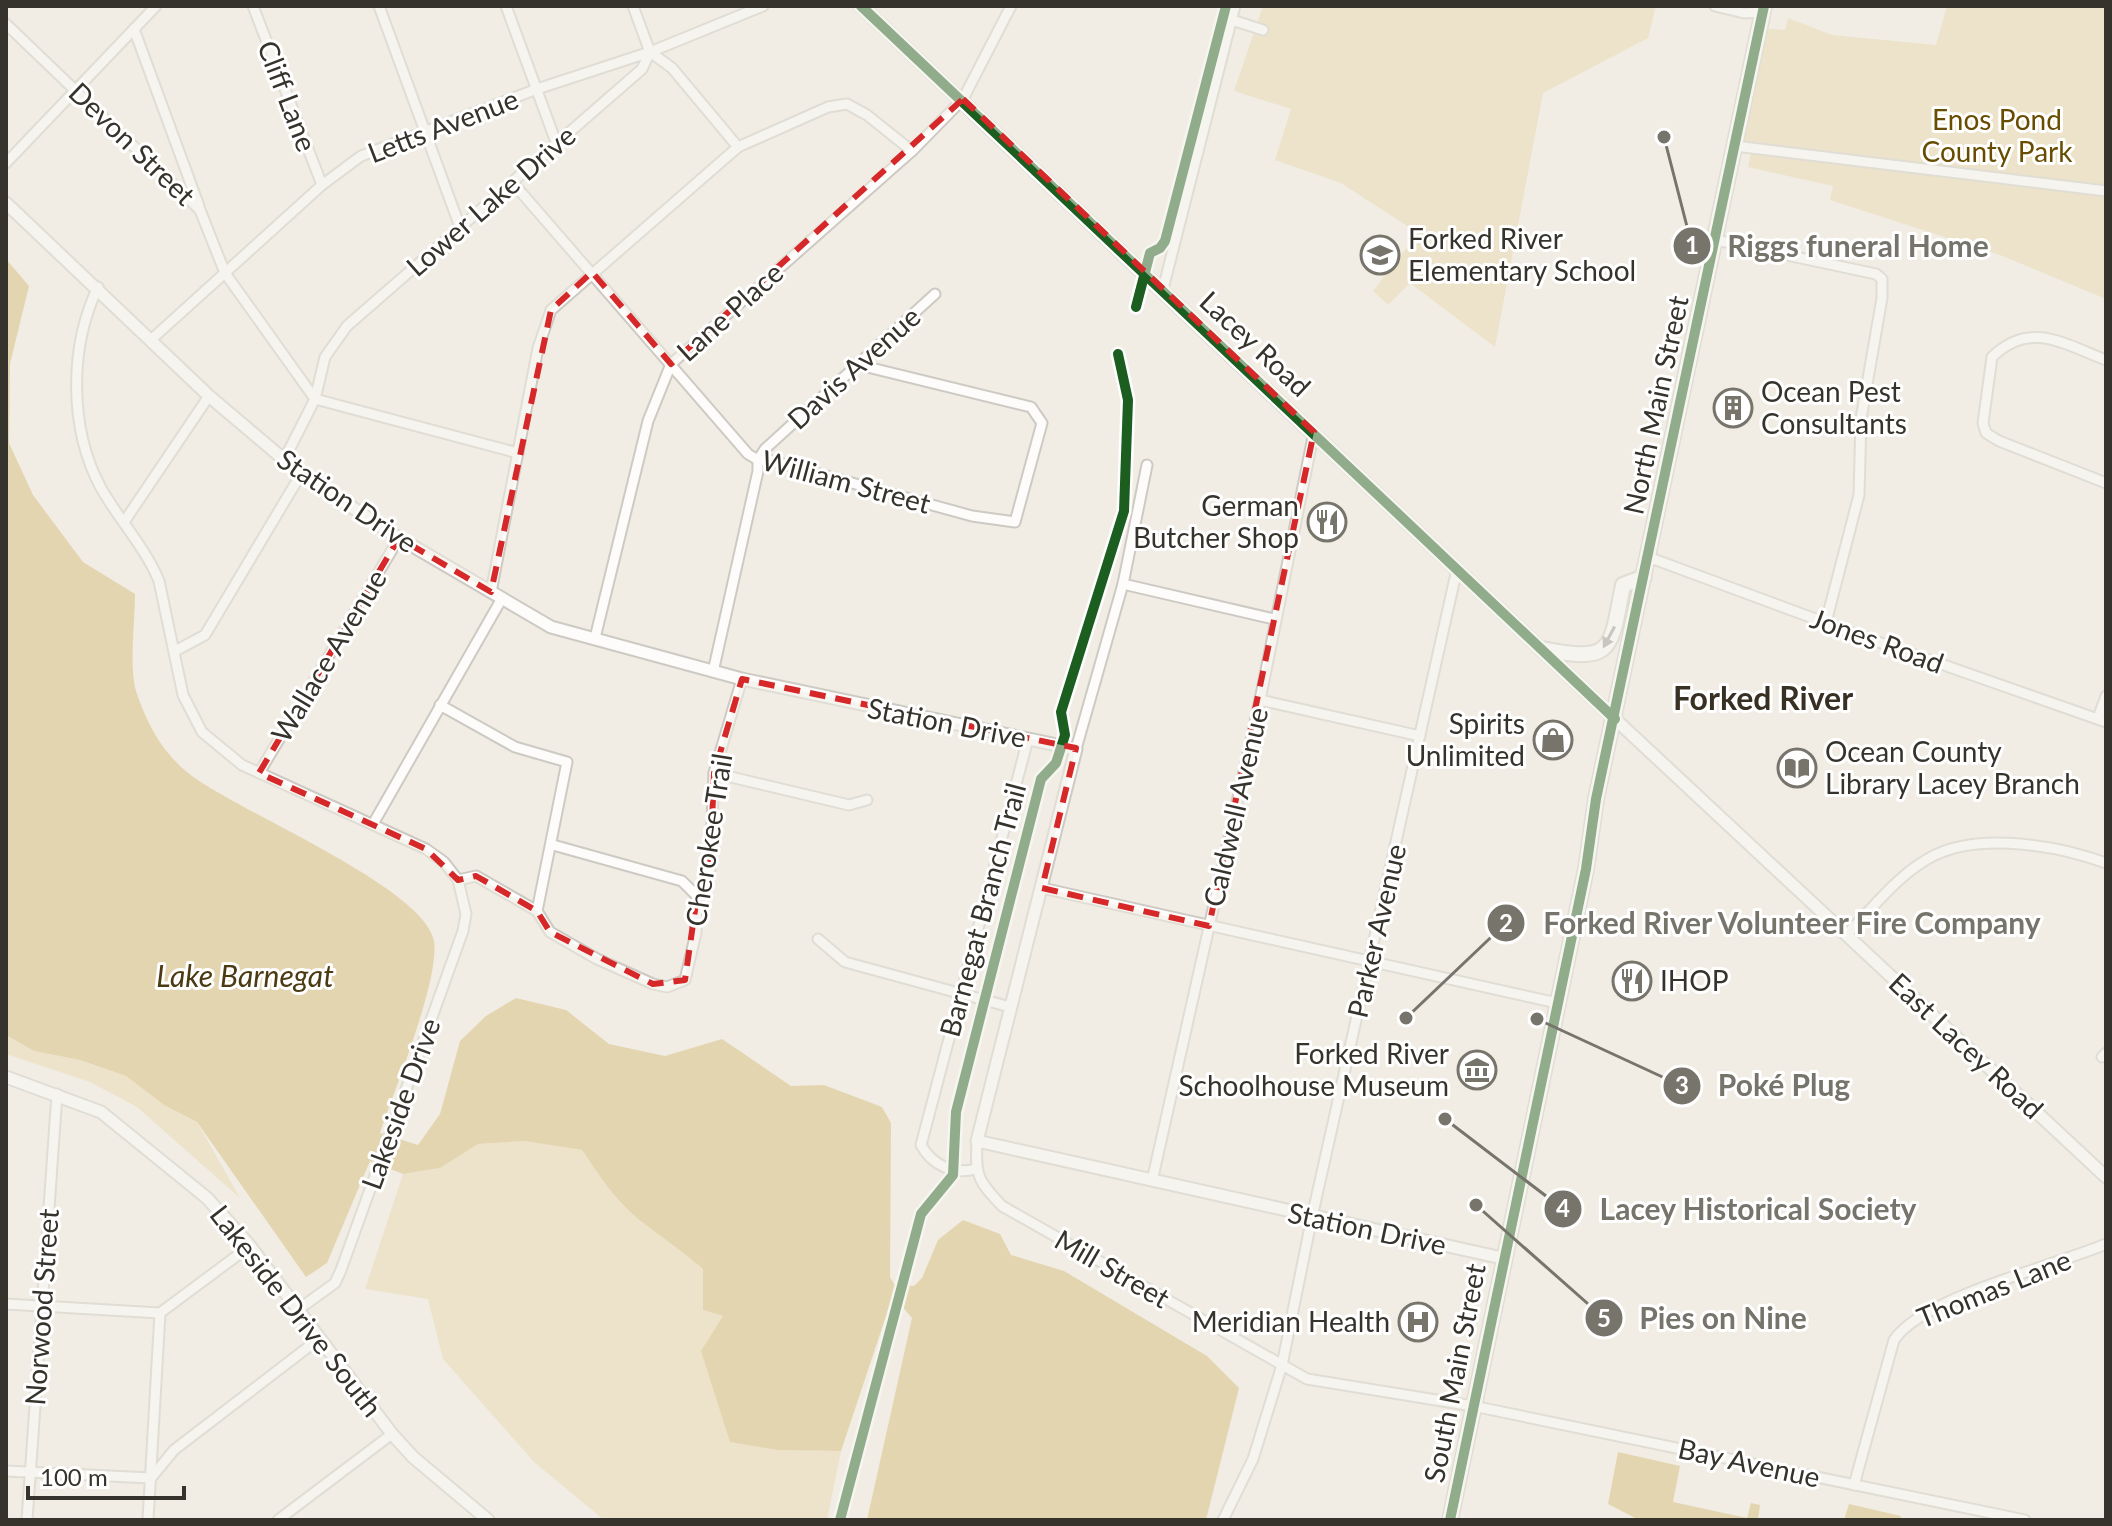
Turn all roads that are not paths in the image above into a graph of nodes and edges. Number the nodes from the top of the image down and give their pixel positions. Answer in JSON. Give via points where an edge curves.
{"nodes":[{"id":1,"x":156,"y":6,"type":"edge"},
{"id":2,"x":253,"y":6,"type":"edge"},
{"id":3,"x":379,"y":6,"type":"edge"},
{"id":4,"x":506,"y":6,"type":"edge"},
{"id":5,"x":633,"y":6,"type":"edge"},
{"id":6,"x":763,"y":6,"type":"edge"},
{"id":7,"x":861,"y":6,"type":"edge"},
{"id":8,"x":1011,"y":6,"type":"edge"},
{"id":9,"x":1235,"y":6,"type":"edge"},
{"id":10,"x":1715,"y":6,"type":"edge"},
{"id":11,"x":1757,"y":8,"type":"edge"},
{"id":12,"x":1232,"y":20,"type":"junction"},
{"id":13,"x":6,"y":24,"type":"edge"},
{"id":14,"x":134,"y":29,"type":"junction"},
{"id":15,"x":1263,"y":30,"type":"dead end"},
{"id":16,"x":650,"y":52,"type":"junction"},
{"id":17,"x":537,"y":89,"type":"junction"},
{"id":18,"x":76,"y":90,"type":"junction"},
{"id":19,"x":963,"y":99,"type":"junction"},
{"id":20,"x":425,"y":131,"type":"junction"},
{"id":21,"x":557,"y":145,"type":"junction"},
{"id":22,"x":1735,"y":146,"type":"junction"},
{"id":23,"x":738,"y":147,"type":"junction"},
{"id":24,"x":912,"y":151,"type":"junction"},
{"id":25,"x":6,"y":163,"type":"edge"},
{"id":26,"x":513,"y":183,"type":"junction"},
{"id":27,"x":322,"y":185,"type":"junction"},
{"id":28,"x":2106,"y":191,"type":"edge"},
{"id":29,"x":6,"y":203,"type":"edge"},
{"id":30,"x":200,"y":210,"type":"junction"},
{"id":31,"x":460,"y":227,"type":"junction"},
{"id":32,"x":1716,"y":240,"type":"junction"},
{"id":33,"x":592,"y":272,"type":"junction"},
{"id":34,"x":225,"y":273,"type":"junction"},
{"id":35,"x":98,"y":287,"type":"junction"},
{"id":36,"x":1163,"y":289,"type":"junction"},
{"id":37,"x":935,"y":294,"type":"dead end"},
{"id":38,"x":153,"y":338,"type":"junction"},
{"id":39,"x":2106,"y":360,"type":"edge"},
{"id":40,"x":671,"y":364,"type":"junction"},
{"id":41,"x":859,"y":365,"type":"junction"},
{"id":42,"x":209,"y":396,"type":"junction"},
{"id":43,"x":315,"y":399,"type":"junction"},
{"id":44,"x":1314,"y":432,"type":"junction"},
{"id":45,"x":518,"y":453,"type":"junction"},
{"id":46,"x":284,"y":460,"type":"junction"},
{"id":47,"x":758,"y":460,"type":"junction"},
{"id":48,"x":1147,"y":465,"type":"dead end"},
{"id":49,"x":301,"y":474,"type":"junction"},
{"id":50,"x":2106,"y":483,"type":"edge"},
{"id":51,"x":124,"y":522,"type":"junction"},
{"id":52,"x":399,"y":538,"type":"junction"},
{"id":53,"x":1648,"y":557,"type":"junction"},
{"id":54,"x":1457,"y":569,"type":"junction"},
{"id":55,"x":1644,"y":577,"type":"junction"},
{"id":56,"x":1123,"y":584,"type":"junction"},
{"id":57,"x":496,"y":596,"type":"junction"},
{"id":58,"x":1274,"y":619,"type":"junction"},
{"id":59,"x":1826,"y":622,"type":"junction"},
{"id":60,"x":595,"y":638,"type":"junction"},
{"id":61,"x":1542,"y":649,"type":"junction"},
{"id":62,"x":177,"y":650,"type":"junction"},
{"id":63,"x":713,"y":672,"type":"junction"},
{"id":64,"x":742,"y":679,"type":"junction"},
{"id":65,"x":2106,"y":696,"type":"edge"},
{"id":66,"x":1260,"y":700,"type":"junction"},
{"id":67,"x":440,"y":705,"type":"junction"},
{"id":68,"x":1615,"y":719,"type":"junction"},
{"id":69,"x":2102,"y":720,"type":"edge"},
{"id":70,"x":1420,"y":736,"type":"junction"},
{"id":71,"x":1028,"y":739,"type":"junction"},
{"id":72,"x":1076,"y":749,"type":"junction"},
{"id":73,"x":259,"y":773,"type":"junction"},
{"id":74,"x":714,"y":773,"type":"junction"},
{"id":75,"x":867,"y":800,"type":"dead end"},
{"id":76,"x":373,"y":824,"type":"junction"},
{"id":77,"x":553,"y":845,"type":"junction"},
{"id":78,"x":2106,"y":863,"type":"edge"},
{"id":79,"x":458,"y":880,"type":"junction"},
{"id":80,"x":1042,"y":888,"type":"junction"},
{"id":81,"x":697,"y":896,"type":"junction"},
{"id":82,"x":537,"y":911,"type":"junction"},
{"id":83,"x":1209,"y":926,"type":"junction"},
{"id":84,"x":1847,"y":934,"type":"junction"},
{"id":85,"x":818,"y":939,"type":"dead end"},
{"id":86,"x":1370,"y":963,"type":"junction"},
{"id":87,"x":960,"y":992,"type":"junction"},
{"id":88,"x":1557,"y":1003,"type":"junction"},
{"id":89,"x":1010,"y":1007,"type":"junction"},
{"id":90,"x":6,"y":1077,"type":"edge"},
{"id":91,"x":57,"y":1094,"type":"junction"},
{"id":92,"x":977,"y":1141,"type":"junction"},
{"id":93,"x":976,"y":1169,"type":"junction"},
{"id":94,"x":2106,"y":1177,"type":"edge"},
{"id":95,"x":1152,"y":1181,"type":"junction"},
{"id":96,"x":1312,"y":1217,"type":"junction"},
{"id":97,"x":2106,"y":1244,"type":"edge"},
{"id":98,"x":250,"y":1246,"type":"junction"},
{"id":99,"x":1502,"y":1258,"type":"junction"},
{"id":100,"x":6,"y":1304,"type":"edge"},
{"id":101,"x":42,"y":1306,"type":"junction"},
{"id":102,"x":299,"y":1309,"type":"junction"},
{"id":103,"x":160,"y":1313,"type":"junction"},
{"id":104,"x":320,"y":1338,"type":"junction"},
{"id":105,"x":1282,"y":1365,"type":"junction"},
{"id":106,"x":1473,"y":1406,"type":"junction"},
{"id":107,"x":392,"y":1434,"type":"junction"},
{"id":108,"x":6,"y":1471,"type":"edge"},
{"id":109,"x":30,"y":1473,"type":"junction"},
{"id":110,"x":151,"y":1478,"type":"junction"},
{"id":111,"x":1854,"y":1485,"type":"junction"},
{"id":112,"x":481,"y":1518,"type":"edge"},
{"id":113,"x":27,"y":1520,"type":"edge"},
{"id":114,"x":148,"y":1520,"type":"edge"},
{"id":115,"x":278,"y":1520,"type":"edge"},
{"id":116,"x":1223,"y":1520,"type":"edge"},
{"id":117,"x":1450,"y":1520,"type":"edge"},
{"id":118,"x":2025,"y":1520,"type":"edge"}],
"edges":[{"from":1,"to":14,"type":"street"},
{"from":2,"to":27,"type":"street","name":"Cliff Lane"},
{"from":3,"to":20,"type":"street"},
{"from":4,"to":17,"type":"street"},
{"from":5,"to":16,"type":"street"},
{"from":6,"to":16,"type":"street"},
{"from":7,"to":19,"type":"main road","name":"Lacey Road"},
{"from":8,"to":19,"type":"street","name":"Lane Place"},
{"from":9,"to":12,"type":"street"},
{"from":10,"to":11,"type":"street","via":[[1744,13]]},
{"from":11,"to":22,"type":"highway","name":"North Main Street"},
{"from":12,"to":15,"type":"street"},
{"from":12,"to":36,"type":"street"},
{"from":13,"to":18,"type":"street","name":"Devon Street"},
{"from":14,"to":18,"type":"street"},
{"from":14,"to":30,"type":"street"},
{"from":16,"to":17,"type":"street","name":"Letts Avenue"},
{"from":16,"to":21,"type":"street","name":"Lower Lake Drive","via":[[642,69]]},
{"from":16,"to":23,"type":"street","via":[[672,68]]},
{"from":17,"to":20,"type":"street","name":"Letts Avenue"},
{"from":17,"to":21,"type":"street"},
{"from":18,"to":25,"type":"street"},
{"from":18,"to":30,"type":"street","name":"Devon Street"},
{"from":19,"to":24,"type":"street","name":"Lane Place"},
{"from":19,"to":36,"type":"main road","name":"Lacey Road"},
{"from":20,"to":27,"type":"street","name":"Letts Avenue","via":[[361,156]]},
{"from":20,"to":31,"type":"street"},
{"from":21,"to":26,"type":"street","name":"Lower Lake Drive"},
{"from":22,"to":28,"type":"street"},
{"from":22,"to":32,"type":"highway","name":"North Main Street"},
{"from":23,"to":24,"type":"street","via":[[828,107],[847,104]]},
{"from":23,"to":33,"type":"street"},
{"from":24,"to":40,"type":"street","name":"Lane Place"},
{"from":26,"to":31,"type":"street","name":"Lower Lake Drive"},
{"from":26,"to":33,"type":"street","name":"William Street"},
{"from":27,"to":34,"type":"street","name":"Letts Avenue"},
{"from":29,"to":35,"type":"street","name":"Station Drive"},
{"from":30,"to":34,"type":"street","name":"Devon Street"},
{"from":31,"to":43,"type":"street","name":"Lower Lake Drive","via":[[347,326],[325,357]]},
{"from":32,"to":53,"type":"highway","name":"North Main Street"},
{"from":32,"to":59,"type":"street","via":[[1882,279],[1861,419],[1859,495]]},
{"from":33,"to":40,"type":"street","name":"William Street"},
{"from":33,"to":45,"type":"street","via":[[551,310],[538,348]]},
{"from":34,"to":38,"type":"street","name":"Letts Avenue"},
{"from":34,"to":43,"type":"street","name":"Devon Street"},
{"from":35,"to":38,"type":"street","name":"Station Drive"},
{"from":35,"to":51,"type":"street","via":[[89,305],[79,360],[79,426],[89,463]]},
{"from":36,"to":44,"type":"main road","name":"Lacey Road"},
{"from":37,"to":41,"type":"street","name":"Davis Avenue"},
{"from":38,"to":42,"type":"street","name":"Station Drive"},
{"from":39,"to":50,"type":"street","via":[[2053,340],[2017,338],[1992,357],[1983,423],[1986,433],[1999,441]]},
{"from":40,"to":47,"type":"street","name":"William Street"},
{"from":40,"to":60,"type":"street","name":"Lane Place","via":[[648,421]]},
{"from":41,"to":47,"type":"street","name":"Davis Avenue"},
{"from":41,"to":47,"type":"street","name":"William Street","via":[[1031,407],[1042,423],[1015,522],[972,516]]},
{"from":42,"to":46,"type":"street","name":"Station Drive"},
{"from":42,"to":51,"type":"street"},
{"from":43,"to":45,"type":"street"},
{"from":43,"to":46,"type":"street","name":"Lower Lake Drive"},
{"from":44,"to":54,"type":"main road","name":"Lacey Road"},
{"from":44,"to":58,"type":"street","name":"Caldwell Avenue"},
{"from":45,"to":57,"type":"street"},
{"from":46,"to":49,"type":"street","name":"Station Drive"},
{"from":47,"to":63,"type":"street"},
{"from":48,"to":56,"type":"street"},
{"from":49,"to":52,"type":"street","name":"Station Drive"},
{"from":49,"to":62,"type":"street","via":[[205,635]]},
{"from":51,"to":62,"type":"street","via":[[151,561]]},
{"from":52,"to":57,"type":"street","name":"Station Drive"},
{"from":52,"to":73,"type":"street","name":"Wallace Avenue"},
{"from":53,"to":55,"type":"highway","name":"North Main Street"},
{"from":53,"to":59,"type":"street","name":"Jones Road"},
{"from":54,"to":61,"type":"main road","name":"Lacey Road"},
{"from":54,"to":70,"type":"street","name":"Parker Avenue"},
{"from":55,"to":61,"type":"highway","one_way":true,"via":[[1623,585],[1615,628],[1597,655]]},
{"from":55,"to":68,"type":"highway","name":"North Main Street"},
{"from":56,"to":58,"type":"street"},
{"from":56,"to":72,"type":"street"},
{"from":57,"to":60,"type":"street","name":"Station Drive","via":[[551,627]]},
{"from":57,"to":67,"type":"street"},
{"from":58,"to":66,"type":"street","name":"Caldwell Avenue"},
{"from":59,"to":69,"type":"street","name":"Jones Road"},
{"from":60,"to":63,"type":"street","name":"Station Drive"},
{"from":61,"to":68,"type":"main road","name":"Lacey Road"},
{"from":62,"to":73,"type":"street","via":[[183,695],[202,732]]},
{"from":63,"to":64,"type":"street","name":"Station Drive"},
{"from":64,"to":71,"type":"street","name":"Station Drive"},
{"from":64,"to":74,"type":"street","name":"Cherokee Trail"},
{"from":65,"to":69,"type":"street"},
{"from":66,"to":70,"type":"street"},
{"from":66,"to":83,"type":"street","name":"Caldwell Avenue"},
{"from":67,"to":76,"type":"street"},
{"from":67,"to":77,"type":"street","via":[[515,747],[567,762]]},
{"from":68,"to":84,"type":"street","name":"East Lacey Road"},
{"from":68,"to":88,"type":"highway","name":"South Main Street"},
{"from":70,"to":86,"type":"street","name":"Parker Avenue"},
{"from":71,"to":72,"type":"street","name":"Station Drive"},
{"from":71,"to":87,"type":"street"},
{"from":72,"to":80,"type":"street"},
{"from":73,"to":76,"type":"street"},
{"from":74,"to":75,"type":"street","via":[[849,805]]},
{"from":74,"to":81,"type":"street","name":"Cherokee Trail","via":[[710,870]]},
{"from":76,"to":79,"type":"street","via":[[426,849]]},
{"from":77,"to":81,"type":"street","via":[[682,881]]},
{"from":77,"to":82,"type":"street"},
{"from":78,"to":84,"type":"street","via":[[2072,851],[2016,844],[1945,852],[1905,877]]},
{"from":79,"to":82,"type":"street","name":"Cherokee Trail","via":[[476,876]]},
{"from":79,"to":102,"type":"street","name":"Lakeside Drive","via":[[466,914],[463,931],[335,1283]]},
{"from":80,"to":83,"type":"street"},
{"from":80,"to":89,"type":"street"},
{"from":81,"to":82,"type":"street","name":"Cherokee Trail","via":[[696,933],[685,980],[667,987],[597,959],[550,932]]},
{"from":83,"to":86,"type":"street"},
{"from":83,"to":95,"type":"street","name":"Caldwell Avenue"},
{"from":84,"to":94,"type":"street","name":"East Lacey Road"},
{"from":85,"to":87,"type":"street","via":[[845,962]]},
{"from":86,"to":88,"type":"street"},
{"from":86,"to":96,"type":"street","name":"Parker Avenue"},
{"from":87,"to":89,"type":"street"},
{"from":87,"to":93,"type":"street","via":[[921,1145],[940,1165],[962,1173]]},
{"from":88,"to":99,"type":"highway","name":"South Main Street"},
{"from":89,"to":92,"type":"street"},
{"from":90,"to":91,"type":"street","name":"Lakeside Drive South"},
{"from":91,"to":98,"type":"street","name":"Lakeside Drive South","via":[[101,1112],[165,1160]]},
{"from":91,"to":101,"type":"street","name":"Norwood Street"},
{"from":92,"to":93,"type":"street"},
{"from":92,"to":95,"type":"street","name":"Station Drive"},
{"from":93,"to":105,"type":"street","name":"Mill Street","via":[[1002,1206]]},
{"from":95,"to":96,"type":"street","name":"Station Drive"},
{"from":96,"to":99,"type":"street","name":"Station Drive"},
{"from":96,"to":105,"type":"street","name":"Parker Avenue"},
{"from":97,"to":111,"type":"street","name":"Thomas Lane","via":[[1940,1305],[1903,1326],[1894,1340]]},
{"from":98,"to":102,"type":"street","name":"Lakeside Drive South"},
{"from":98,"to":103,"type":"street"},
{"from":99,"to":106,"type":"highway","name":"South Main Street"},
{"from":100,"to":101,"type":"street"},
{"from":101,"to":103,"type":"street"},
{"from":101,"to":109,"type":"street","name":"Norwood Street"},
{"from":102,"to":104,"type":"street","name":"Lakeside Drive South"},
{"from":103,"to":110,"type":"street"},
{"from":104,"to":107,"type":"street","name":"Lakeside Drive South"},
{"from":104,"to":110,"type":"street","via":[[174,1450]]},
{"from":105,"to":106,"type":"street","name":"Mill Street","via":[[1307,1379]]},
{"from":105,"to":116,"type":"street","name":"Parker Avenue","via":[[1253,1459]]},
{"from":106,"to":111,"type":"street","name":"Bay Avenue"},
{"from":106,"to":117,"type":"highway","name":"South Main Street"},
{"from":107,"to":112,"type":"street","name":"Lakeside Drive South"},
{"from":107,"to":115,"type":"street"},
{"from":108,"to":109,"type":"street"},
{"from":109,"to":110,"type":"street"},
{"from":109,"to":113,"type":"street","name":"Norwood Street"},
{"from":110,"to":114,"type":"street"},
{"from":111,"to":118,"type":"street","name":"Bay Avenue"}]}
